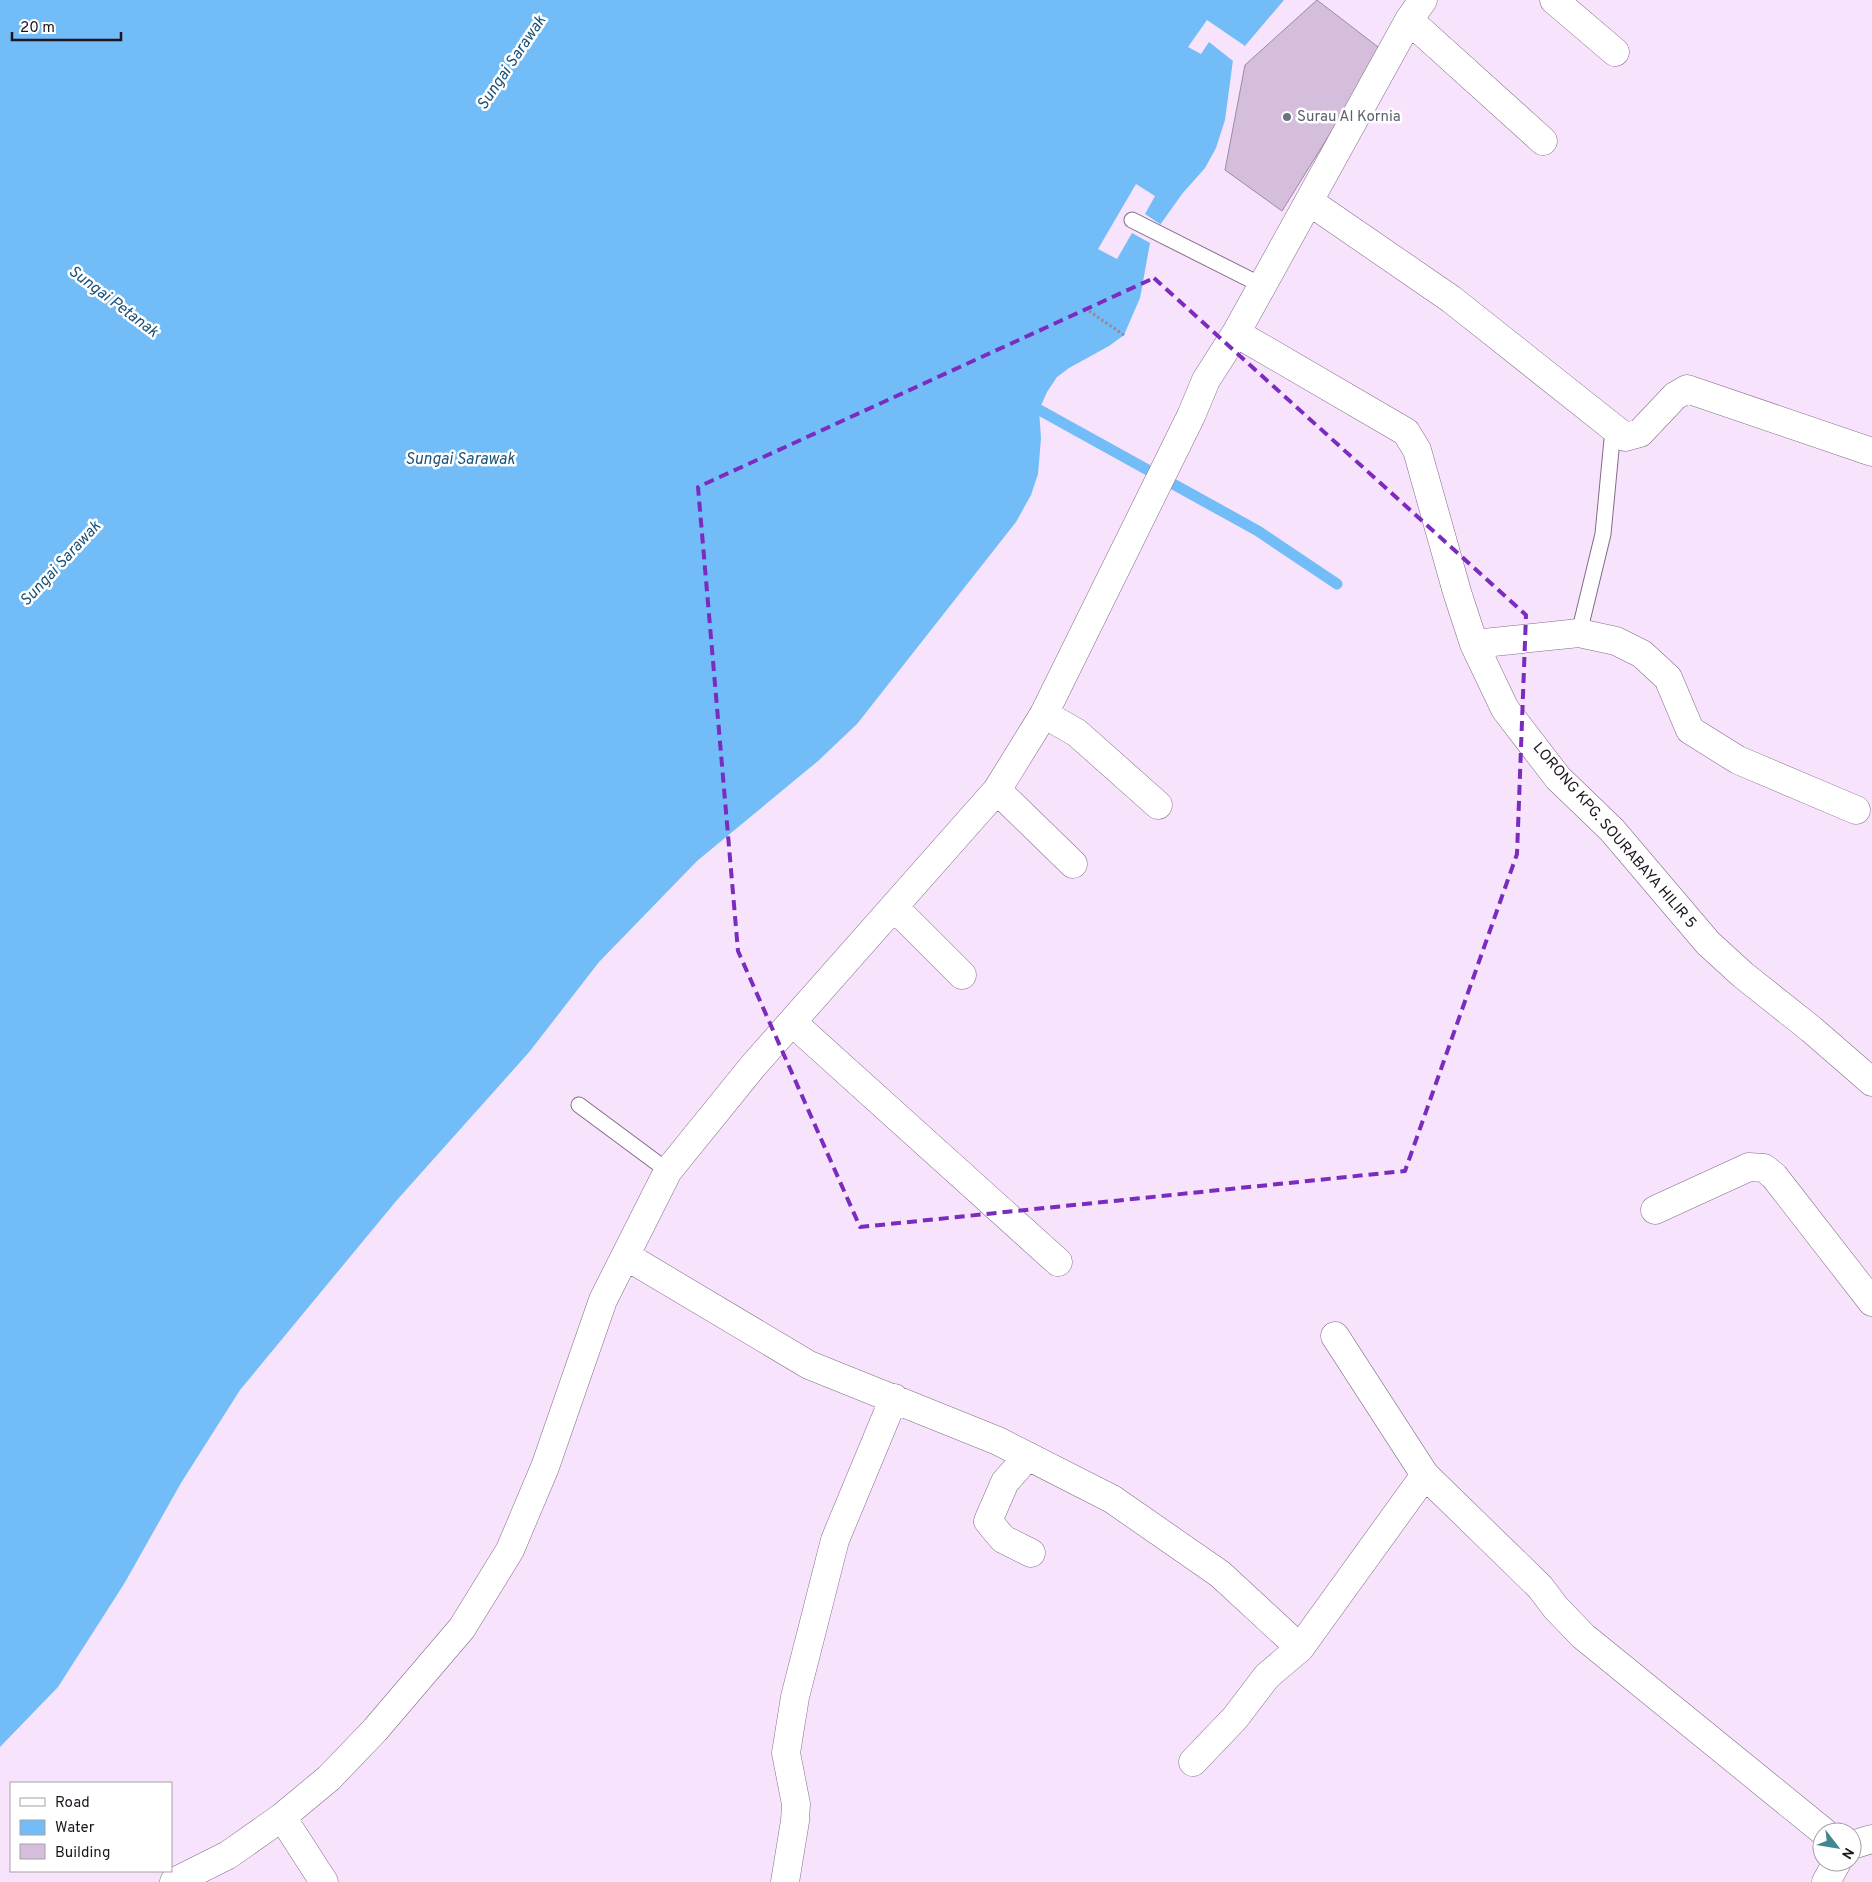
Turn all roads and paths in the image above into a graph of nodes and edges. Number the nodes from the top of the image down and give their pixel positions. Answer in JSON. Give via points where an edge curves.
{"nodes":[{"id":1,"x":1554,"y":0,"type":"edge"},
{"id":2,"x":1416,"y":10,"type":"edge"},
{"id":3,"x":1616,"y":52,"type":"dead end"},
{"id":4,"x":1543,"y":141,"type":"dead end"},
{"id":5,"x":1310,"y":202,"type":"junction"},
{"id":6,"x":1132,"y":220,"type":"dead end"},
{"id":7,"x":1263,"y":286,"type":"junction"},
{"id":8,"x":1089,"y":311,"type":"dead end"},
{"id":9,"x":1236,"y":333,"type":"junction"},
{"id":10,"x":1124,"y":335,"type":"dead end"},
{"id":11,"x":1613,"y":429,"type":"junction"},
{"id":12,"x":1872,"y":452,"type":"edge"},
{"id":13,"x":1579,"y":633,"type":"junction"},
{"id":14,"x":1474,"y":644,"type":"junction"},
{"id":15,"x":1044,"y":714,"type":"junction"},
{"id":16,"x":997,"y":790,"type":"junction"},
{"id":17,"x":1158,"y":805,"type":"dead end"},
{"id":18,"x":1856,"y":810,"type":"dead end"},
{"id":19,"x":1073,"y":864,"type":"dead end"},
{"id":20,"x":894,"y":907,"type":"junction"},
{"id":21,"x":962,"y":975,"type":"dead end"},
{"id":22,"x":792,"y":1022,"type":"junction"},
{"id":23,"x":1872,"y":1082,"type":"edge"},
{"id":24,"x":579,"y":1106,"type":"dead end"},
{"id":25,"x":668,"y":1171,"type":"junction"},
{"id":26,"x":1655,"y":1210,"type":"dead end"},
{"id":27,"x":626,"y":1256,"type":"junction"},
{"id":28,"x":1058,"y":1262,"type":"dead end"},
{"id":29,"x":1872,"y":1302,"type":"edge"},
{"id":30,"x":1335,"y":1336,"type":"dead end"},
{"id":31,"x":894,"y":1398,"type":"junction"},
{"id":32,"x":1028,"y":1456,"type":"junction"},
{"id":33,"x":1425,"y":1475,"type":"junction"},
{"id":34,"x":1031,"y":1552,"type":"dead end"},
{"id":35,"x":1300,"y":1648,"type":"junction"},
{"id":36,"x":1193,"y":1762,"type":"dead end"},
{"id":37,"x":282,"y":1817,"type":"junction"},
{"id":38,"x":1812,"y":1822,"type":"edge"},
{"id":39,"x":174,"y":1882,"type":"edge"},
{"id":40,"x":324,"y":1882,"type":"edge"},
{"id":41,"x":785,"y":1882,"type":"edge"}],
"edges":[{"from":1,"to":3,"type":"street"},
{"from":2,"to":4,"type":"street"},
{"from":2,"to":5,"type":"street"},
{"from":5,"to":7,"type":"street"},
{"from":5,"to":11,"type":"street","via":[[1451,299]]},
{"from":6,"to":7,"type":"lane"},
{"from":7,"to":9,"type":"street"},
{"from":8,"to":10,"type":"path"},
{"from":9,"to":14,"type":"street","name":"LORONG KPG. SOURABAYA HILIR 5","via":[[1406,432],[1417,450]]},
{"from":9,"to":15,"type":"street","via":[[1206,380]]},
{"from":11,"to":12,"type":"street","via":[[1625,437],[1640,433],[1675,396],[1687,389]]},
{"from":11,"to":13,"type":"lane","via":[[1603,534]]},
{"from":13,"to":14,"type":"street"},
{"from":13,"to":18,"type":"street","via":[[1616,641],[1642,654],[1668,678],[1690,730],[1738,760]]},
{"from":14,"to":23,"type":"street","name":"LORONG KPG. SOURABAYA HILIR 5","via":[[1505,709],[1552,770],[1612,830],[1708,943]]},
{"from":15,"to":16,"type":"street"},
{"from":15,"to":17,"type":"street","via":[[1077,733]]},
{"from":16,"to":19,"type":"street"},
{"from":16,"to":20,"type":"street"},
{"from":20,"to":21,"type":"street"},
{"from":20,"to":22,"type":"street"},
{"from":22,"to":25,"type":"street","via":[[752,1066]]},
{"from":22,"to":28,"type":"street"},
{"from":24,"to":25,"type":"lane"},
{"from":25,"to":27,"type":"street"},
{"from":26,"to":29,"type":"street","via":[[1749,1166],[1764,1168],[1774,1176]]},
{"from":27,"to":31,"type":"street","via":[[809,1366]]},
{"from":27,"to":37,"type":"street","via":[[603,1300],[545,1467],[510,1550],[472,1613],[375,1730],[328,1778]]},
{"from":30,"to":33,"type":"street"},
{"from":31,"to":32,"type":"street"},
{"from":31,"to":41,"type":"street","via":[[835,1540],[795,1697],[786,1753],[796,1821]]},
{"from":32,"to":34,"type":"street","via":[[1005,1482],[988,1522],[1003,1539]]},
{"from":32,"to":35,"type":"street","via":[[1112,1499],[1220,1574]]},
{"from":33,"to":35,"type":"street"},
{"from":33,"to":38,"type":"street","via":[[1540,1588],[1583,1636]]},
{"from":35,"to":36,"type":"street","via":[[1267,1676],[1235,1718]]},
{"from":37,"to":39,"type":"street","via":[[228,1855]]},
{"from":37,"to":40,"type":"street"}]}
